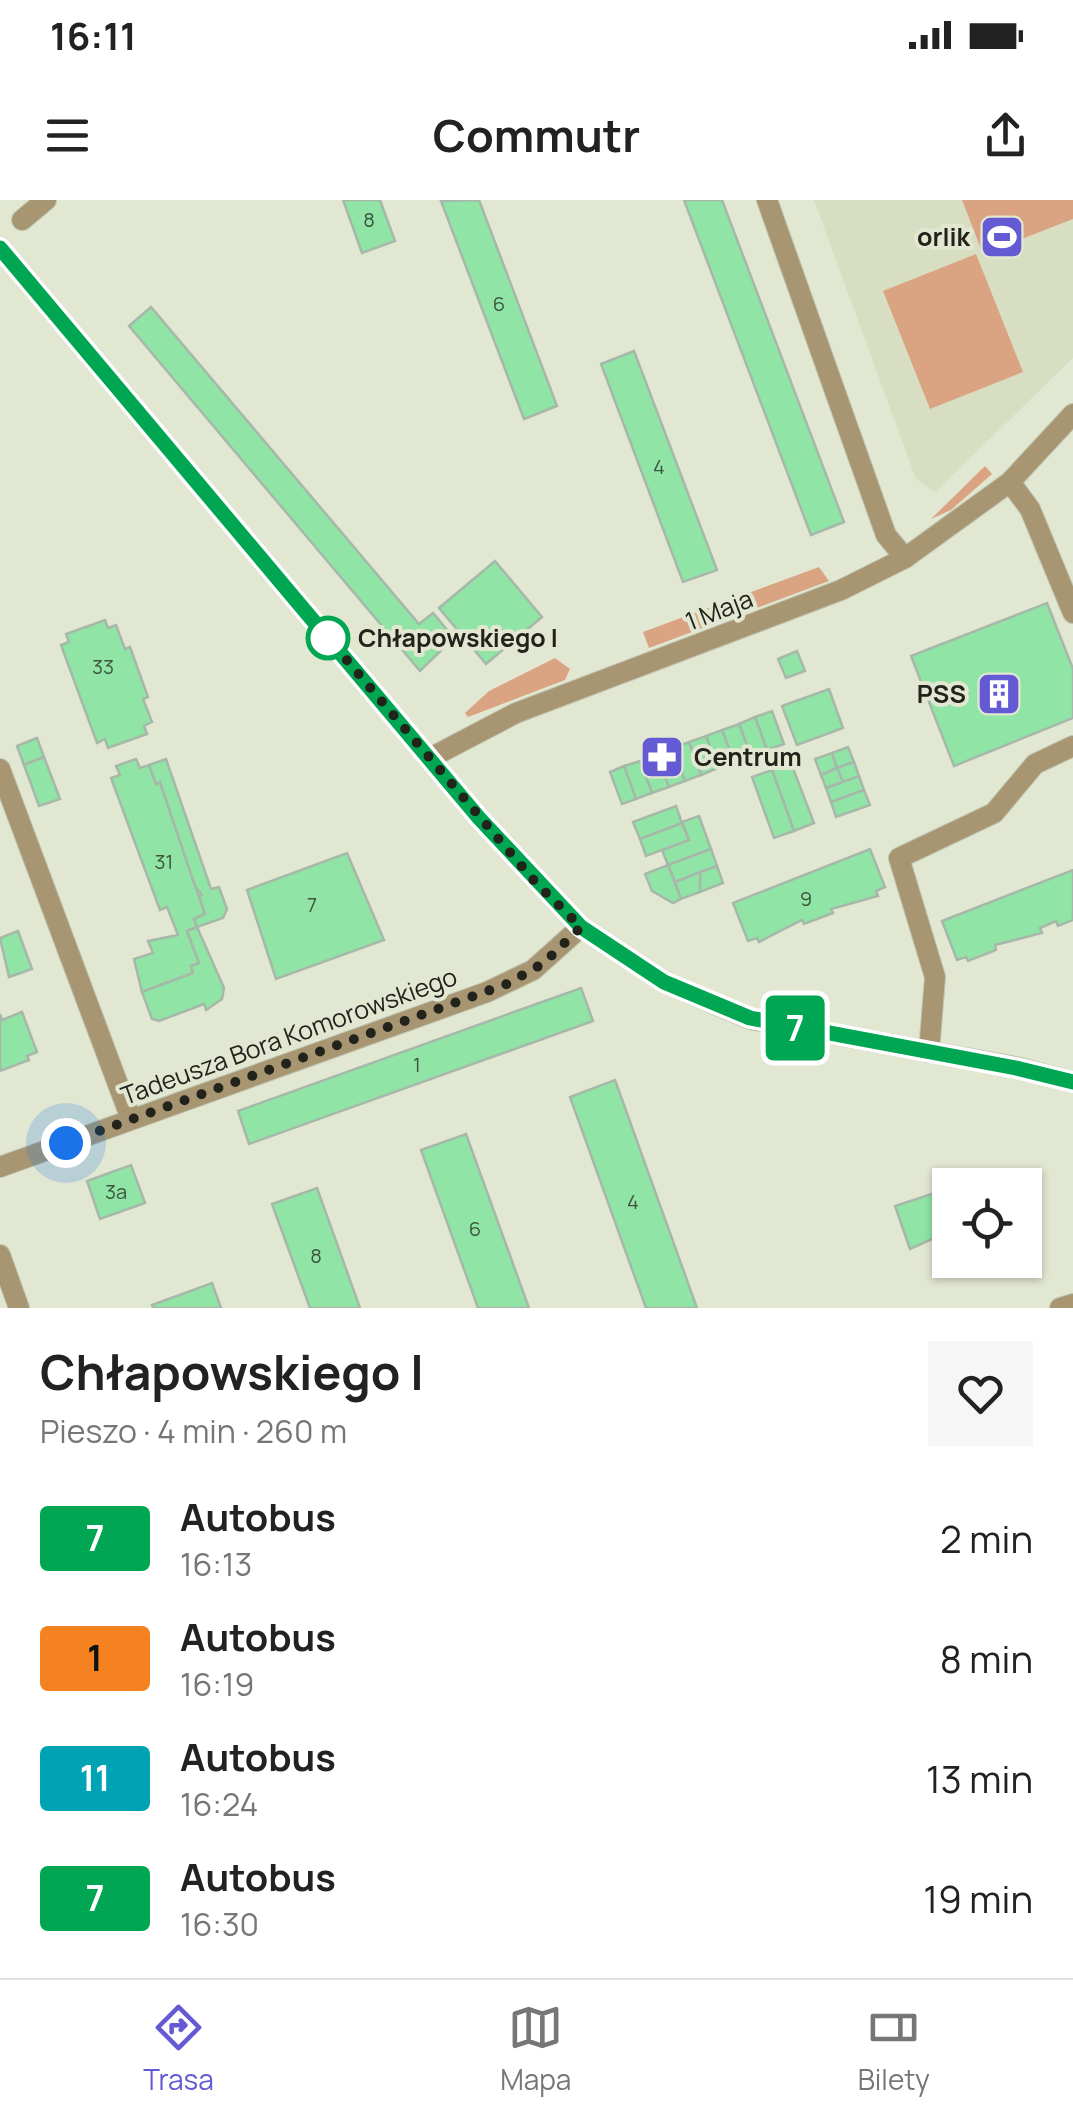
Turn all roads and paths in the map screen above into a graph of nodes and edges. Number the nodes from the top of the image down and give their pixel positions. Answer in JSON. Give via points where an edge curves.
{"nodes":[{"id":1,"x":46,"y":200,"type":"edge"},
{"id":2,"x":767,"y":200,"type":"edge"},
{"id":3,"x":22,"y":220,"type":"dead end"},
{"id":4,"x":0,"y":248,"type":"edge"},
{"id":5,"x":1073,"y":414,"type":"edge"},
{"id":6,"x":1010,"y":482,"type":"junction"},
{"id":7,"x":906,"y":558,"type":"junction"},
{"id":8,"x":1073,"y":613,"type":"edge"},
{"id":9,"x":1073,"y":746,"type":"edge"},
{"id":10,"x":430,"y":758,"type":"junction"},
{"id":11,"x":0,"y":770,"type":"edge"},
{"id":12,"x":581,"y":927,"type":"junction"},
{"id":13,"x":929,"y":1052,"type":"junction"},
{"id":14,"x":1073,"y":1082,"type":"edge"},
{"id":15,"x":131,"y":1119,"type":"junction"},
{"id":16,"x":0,"y":1167,"type":"edge"},
{"id":17,"x":0,"y":1255,"type":"edge"},
{"id":18,"x":1073,"y":1304,"type":"edge"},
{"id":19,"x":19,"y":1308,"type":"edge"},
{"id":20,"x":1060,"y":1308,"type":"edge"}],
"edges":[{"from":1,"to":3,"type":"street"},
{"from":2,"to":7,"type":"street","via":[[886,536]]},
{"from":4,"to":10,"type":"street"},
{"from":5,"to":6,"type":"street","name":"1 Maja"},
{"from":6,"to":7,"type":"street","name":"1 Maja"},
{"from":6,"to":8,"type":"street","via":[[1030,509]]},
{"from":7,"to":10,"type":"street","name":"1 Maja","via":[[841,590],[516,714]]},
{"from":9,"to":13,"type":"street","via":[[1035,764],[994,813],[899,858],[935,977]]},
{"from":10,"to":12,"type":"street"},
{"from":11,"to":15,"type":"street"},
{"from":12,"to":13,"type":"street","via":[[710,1005]]},
{"from":12,"to":15,"type":"street","name":"Tadeusza Bora Komorowskiego","via":[[544,963],[507,984]]},
{"from":13,"to":14,"type":"street"},
{"from":15,"to":16,"type":"street","name":"Tadeusza Bora Komorowskiego"},
{"from":17,"to":19,"type":"street"},
{"from":18,"to":20,"type":"street"}]}
